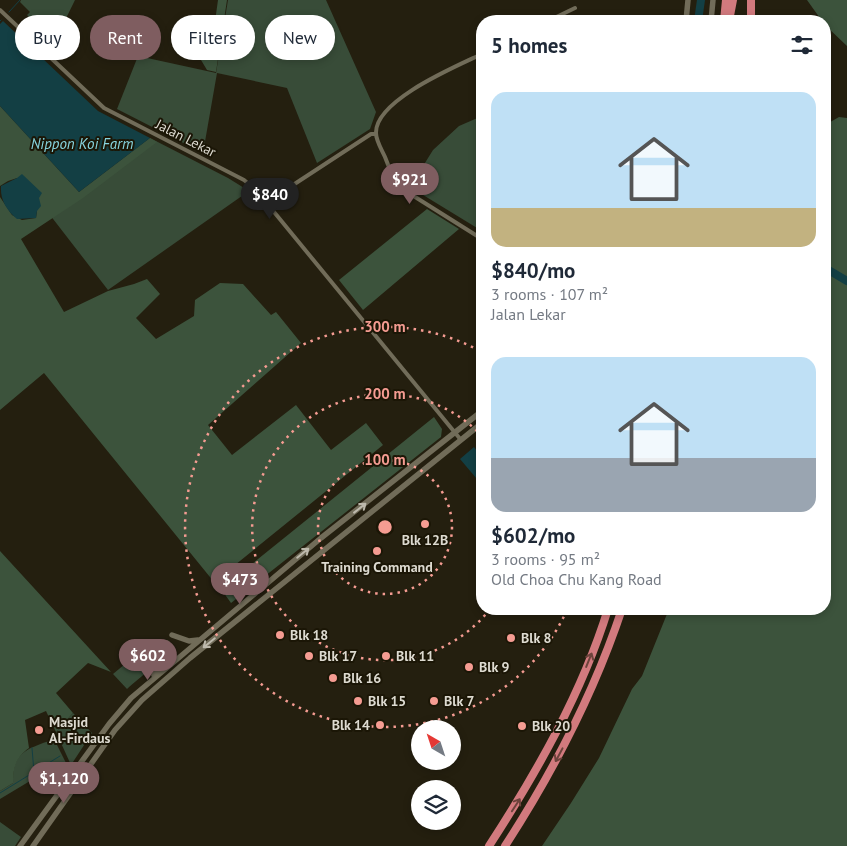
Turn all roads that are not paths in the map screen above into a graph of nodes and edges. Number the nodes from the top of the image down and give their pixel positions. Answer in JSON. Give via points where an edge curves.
{"nodes":[{"id":1,"x":688,"y":0,"type":"edge"},
{"id":2,"x":713,"y":0,"type":"edge"},
{"id":3,"x":726,"y":0,"type":"edge"},
{"id":4,"x":733,"y":0,"type":"edge"},
{"id":5,"x":751,"y":0,"type":"edge"},
{"id":6,"x":756,"y":0,"type":"edge"},
{"id":7,"x":575,"y":8,"type":"dead end"},
{"id":8,"x":0,"y":10,"type":"edge"},
{"id":9,"x":560,"y":15,"type":"edge"},
{"id":10,"x":687,"y":15,"type":"edge"},
{"id":11,"x":712,"y":15,"type":"edge"},
{"id":12,"x":725,"y":15,"type":"edge"},
{"id":13,"x":730,"y":15,"type":"edge"},
{"id":14,"x":751,"y":15,"type":"edge"},
{"id":15,"x":752,"y":15,"type":"edge"},
{"id":16,"x":476,"y":57,"type":"edge"},
{"id":17,"x":375,"y":134,"type":"junction"},
{"id":18,"x":267,"y":202,"type":"junction"},
{"id":19,"x":476,"y":235,"type":"edge"},
{"id":20,"x":476,"y":416,"type":"edge"},
{"id":21,"x":476,"y":428,"type":"edge"},
{"id":22,"x":455,"y":432,"type":"junction"},
{"id":23,"x":462,"y":440,"type":"junction"},
{"id":24,"x":321,"y":538,"type":"junction"},
{"id":25,"x":333,"y":543,"type":"junction"},
{"id":26,"x":606,"y":615,"type":"edge"},
{"id":27,"x":620,"y":615,"type":"edge"},
{"id":28,"x":172,"y":635,"type":"dead end"},
{"id":29,"x":198,"y":640,"type":"junction"},
{"id":30,"x":167,"y":644,"type":"dead end"},
{"id":31,"x":150,"y":680,"type":"junction"},
{"id":32,"x":62,"y":806,"type":"junction"},
{"id":33,"x":38,"y":823,"type":"junction"},
{"id":34,"x":20,"y":846,"type":"edge"},
{"id":35,"x":34,"y":846,"type":"edge"},
{"id":36,"x":489,"y":846,"type":"edge"},
{"id":37,"x":505,"y":846,"type":"edge"}],
"edges":[{"from":1,"to":10,"type":"main road"},
{"from":2,"to":11,"type":"main road"},
{"from":3,"to":12,"type":"highway"},
{"from":4,"to":13,"type":"highway"},
{"from":5,"to":14,"type":"highway"},
{"from":6,"to":15,"type":"highway"},
{"from":7,"to":9,"type":"street"},
{"from":8,"to":18,"type":"street","name":"Jalan Lekar","via":[[104,108],[244,180]]},
{"from":16,"to":17,"type":"street","via":[[434,77],[390,106],[378,122]]},
{"from":17,"to":18,"type":"street"},
{"from":17,"to":19,"type":"street","via":[[396,183]]},
{"from":18,"to":22,"type":"street","name":"Jalan Lekar"},
{"from":20,"to":22,"type":"main road"},
{"from":21,"to":23,"type":"main road"},
{"from":22,"to":23,"type":"street","name":"Jalan Lekar"},
{"from":24,"to":22,"type":"main road","one_way":true},
{"from":23,"to":25,"type":"main road"},
{"from":24,"to":25,"type":"main road"},
{"from":29,"to":24,"type":"main road","one_way":true},
{"from":25,"to":32,"type":"main road","one_way":true,"via":[[142,700],[115,730]]},
{"from":36,"to":26,"type":"highway","one_way":true,"via":[[520,798],[566,713]]},
{"from":27,"to":37,"type":"highway","one_way":true,"via":[[579,717],[532,804]]},
{"from":28,"to":29,"type":"main road","via":[[189,641]]},
{"from":29,"to":31,"type":"main road"},
{"from":30,"to":31,"type":"main road","via":[[163,662]]},
{"from":31,"to":33,"type":"main road","via":[[109,724]]},
{"from":32,"to":33,"type":"main road","via":[[44,825]]},
{"from":32,"to":35,"type":"main road"},
{"from":33,"to":34,"type":"main road"}]}
